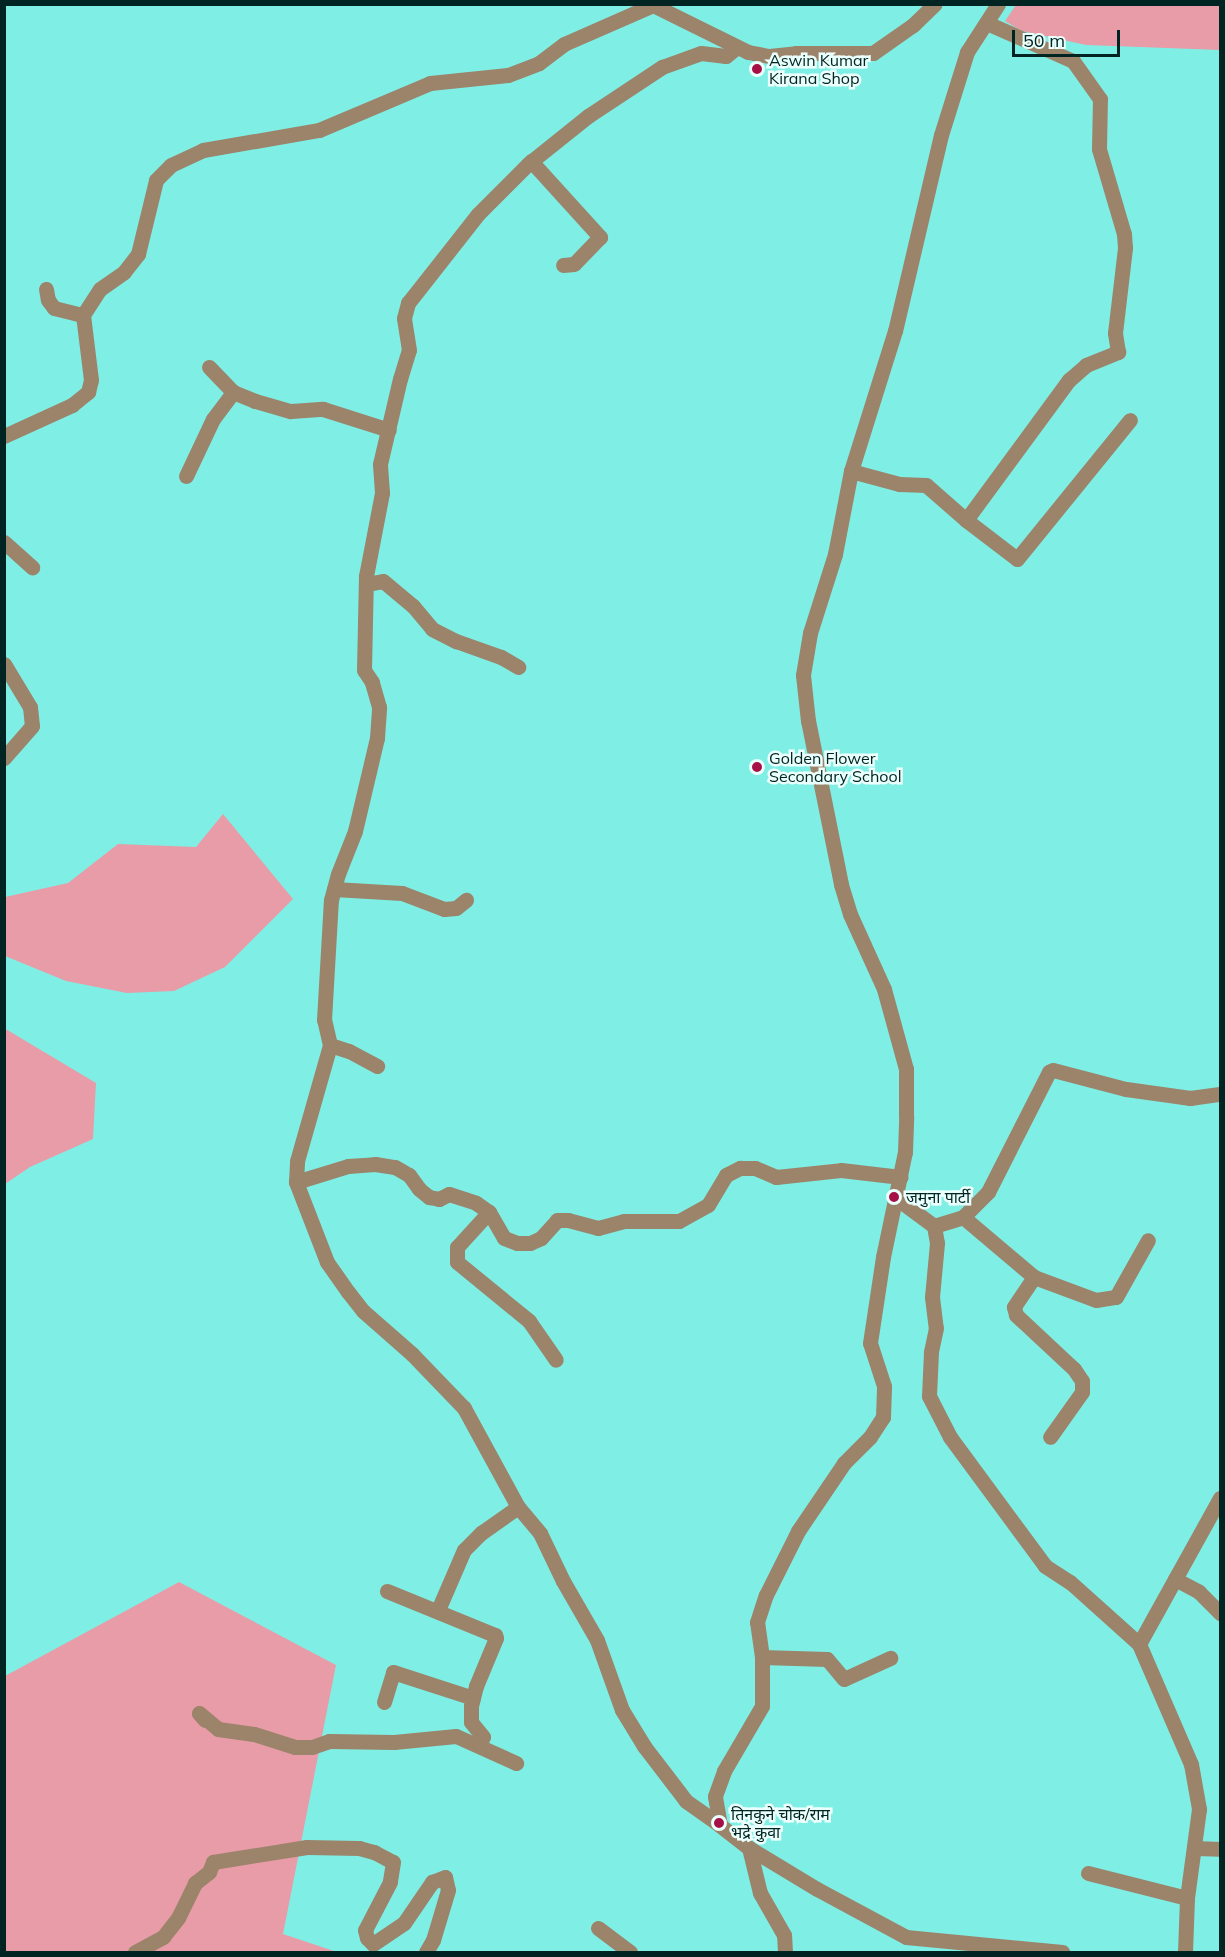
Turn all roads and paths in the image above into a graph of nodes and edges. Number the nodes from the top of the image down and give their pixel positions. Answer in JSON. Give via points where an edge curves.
{"nodes":[{"id":1,"x":935,"y":4,"type":"edge"},
{"id":2,"x":998,"y":4,"type":"edge"},
{"id":3,"x":653,"y":5,"type":"edge"},
{"id":4,"x":987,"y":23,"type":"junction"},
{"id":5,"x":737,"y":47,"type":"junction"},
{"id":6,"x":531,"y":161,"type":"junction"},
{"id":7,"x":563,"y":265,"type":"dead end"},
{"id":8,"x":46,"y":289,"type":"dead end"},
{"id":9,"x":83,"y":315,"type":"junction"},
{"id":10,"x":209,"y":367,"type":"dead end"},
{"id":11,"x":233,"y":392,"type":"junction"},
{"id":12,"x":1130,"y":420,"type":"dead end"},
{"id":13,"x":389,"y":430,"type":"junction"},
{"id":14,"x":4,"y":436,"type":"edge"},
{"id":15,"x":851,"y":471,"type":"junction"},
{"id":16,"x":186,"y":476,"type":"dead end"},
{"id":17,"x":966,"y":520,"type":"junction"},
{"id":18,"x":4,"y":542,"type":"edge"},
{"id":19,"x":32,"y":567,"type":"dead end"},
{"id":20,"x":366,"y":584,"type":"junction"},
{"id":21,"x":4,"y":664,"type":"edge"},
{"id":22,"x":518,"y":668,"type":"dead end"},
{"id":23,"x":4,"y":758,"type":"edge"},
{"id":24,"x":334,"y":889,"type":"junction"},
{"id":25,"x":466,"y":900,"type":"dead end"},
{"id":26,"x":330,"y":1045,"type":"junction"},
{"id":27,"x":377,"y":1066,"type":"dead end"},
{"id":28,"x":1221,"y":1094,"type":"edge"},
{"id":29,"x":901,"y":1177,"type":"junction"},
{"id":30,"x":296,"y":1182,"type":"junction"},
{"id":31,"x":896,"y":1198,"type":"junction"},
{"id":32,"x":489,"y":1212,"type":"junction"},
{"id":33,"x":963,"y":1217,"type":"junction"},
{"id":34,"x":933,"y":1226,"type":"junction"},
{"id":35,"x":1148,"y":1240,"type":"dead end"},
{"id":36,"x":1034,"y":1277,"type":"junction"},
{"id":37,"x":556,"y":1360,"type":"dead end"},
{"id":38,"x":1050,"y":1437,"type":"dead end"},
{"id":39,"x":1218,"y":1504,"type":"edge"},
{"id":40,"x":518,"y":1507,"type":"junction"},
{"id":41,"x":1175,"y":1579,"type":"junction"},
{"id":42,"x":387,"y":1591,"type":"dead end"},
{"id":43,"x":438,"y":1610,"type":"junction"},
{"id":44,"x":1221,"y":1613,"type":"edge"},
{"id":45,"x":1139,"y":1644,"type":"junction"},
{"id":46,"x":762,"y":1657,"type":"junction"},
{"id":47,"x":890,"y":1658,"type":"dead end"},
{"id":48,"x":473,"y":1698,"type":"junction"},
{"id":49,"x":384,"y":1702,"type":"dead end"},
{"id":50,"x":204,"y":1720,"type":"dead end"},
{"id":51,"x":478,"y":1744,"type":"junction"},
{"id":52,"x":516,"y":1763,"type":"dead end"},
{"id":53,"x":720,"y":1825,"type":"junction"},
{"id":54,"x":749,"y":1848,"type":"junction"},
{"id":55,"x":1195,"y":1848,"type":"junction"},
{"id":56,"x":1221,"y":1850,"type":"edge"},
{"id":57,"x":1088,"y":1873,"type":"dead end"},
{"id":58,"x":1187,"y":1898,"type":"junction"},
{"id":59,"x":598,"y":1928,"type":"dead end"},
{"id":60,"x":1018,"y":1951,"type":"edge"},
{"id":61,"x":135,"y":1953,"type":"edge"},
{"id":62,"x":426,"y":1953,"type":"edge"},
{"id":63,"x":630,"y":1953,"type":"edge"},
{"id":64,"x":785,"y":1953,"type":"edge"},
{"id":65,"x":1062,"y":1953,"type":"edge"},
{"id":66,"x":1185,"y":1953,"type":"edge"}],
"edges":[{"from":1,"to":5,"type":"street","via":[[873,53],[769,56]]},
{"from":2,"to":4,"type":"street"},
{"from":3,"to":5,"type":"street"},
{"from":3,"to":9,"type":"street","via":[[564,44],[539,63],[508,75],[430,83],[320,130],[202,150],[171,165],[156,180],[138,254],[124,272],[100,290]]},
{"from":4,"to":15,"type":"street","via":[[967,52],[944,124],[895,331]]},
{"from":4,"to":17,"type":"street","via":[[1073,61],[1100,99],[1100,149],[1125,248],[1115,333],[1118,352],[1086,365],[1069,380]]},
{"from":5,"to":6,"type":"street","via":[[726,56],[701,53],[662,67],[588,116]]},
{"from":6,"to":7,"type":"street","via":[[600,237],[574,264]]},
{"from":6,"to":13,"type":"street","via":[[469,223],[408,303],[404,318],[409,350]]},
{"from":8,"to":9,"type":"street","via":[[54,309]]},
{"from":9,"to":14,"type":"street","via":[[91,380],[88,392],[72,405]]},
{"from":10,"to":11,"type":"street"},
{"from":11,"to":13,"type":"street","via":[[291,411],[339,412]]},
{"from":11,"to":16,"type":"street","via":[[213,419]]},
{"from":12,"to":17,"type":"street","via":[[1017,559]]},
{"from":13,"to":20,"type":"street","via":[[380,464],[382,494]]},
{"from":15,"to":17,"type":"street","via":[[899,484],[926,485]]},
{"from":15,"to":29,"type":"street","via":[[835,554],[810,633],[803,675],[808,721],[841,884],[850,914],[884,988],[906,1069]]},
{"from":18,"to":19,"type":"street"},
{"from":20,"to":22,"type":"street","via":[[382,581],[413,606],[432,629]]},
{"from":20,"to":24,"type":"street","via":[[364,670],[379,707],[377,738],[355,831]]},
{"from":21,"to":23,"type":"street","via":[[30,707],[32,726]]},
{"from":24,"to":25,"type":"street","via":[[402,893],[444,909],[456,908]]},
{"from":24,"to":26,"type":"street","via":[[324,1020]]},
{"from":26,"to":27,"type":"street"},
{"from":26,"to":30,"type":"street","via":[[297,1161]]},
{"from":28,"to":33,"type":"street","via":[[1190,1098],[1048,1072],[988,1192]]},
{"from":29,"to":31,"type":"street"},
{"from":29,"to":32,"type":"street","via":[[841,1170],[776,1177],[755,1168],[740,1168],[726,1175],[708,1205],[679,1221],[624,1221],[598,1228],[557,1220],[541,1238],[530,1243],[504,1238]]},
{"from":30,"to":32,"type":"street","via":[[348,1166],[395,1167],[409,1175],[429,1197],[439,1199],[449,1194]]},
{"from":30,"to":40,"type":"street","via":[[327,1262],[363,1311],[464,1408]]},
{"from":31,"to":34,"type":"street"},
{"from":31,"to":46,"type":"street","via":[[870,1343],[884,1386],[883,1417],[870,1437],[844,1463],[798,1531],[766,1595],[758,1622]]},
{"from":32,"to":37,"type":"street","via":[[458,1247],[457,1262],[528,1321]]},
{"from":33,"to":34,"type":"street"},
{"from":33,"to":36,"type":"street"},
{"from":34,"to":45,"type":"street","via":[[937,1243],[932,1297],[936,1328],[928,1396],[950,1437],[1045,1566],[1070,1582]]},
{"from":35,"to":36,"type":"street","via":[[1116,1297],[1108,1300],[1096,1300]]},
{"from":36,"to":38,"type":"street","via":[[1014,1308],[1016,1315],[1082,1381],[1082,1392]]},
{"from":39,"to":41,"type":"street"},
{"from":40,"to":43,"type":"street","via":[[464,1550]]},
{"from":40,"to":53,"type":"street","via":[[540,1533],[597,1640],[614,1689],[636,1733],[686,1801]]},
{"from":41,"to":44,"type":"street","via":[[1199,1592]]},
{"from":41,"to":45,"type":"street"},
{"from":42,"to":43,"type":"street"},
{"from":43,"to":48,"type":"street","via":[[495,1635]]},
{"from":45,"to":55,"type":"street","via":[[1191,1764],[1199,1809]]},
{"from":46,"to":47,"type":"street","via":[[827,1659],[844,1679]]},
{"from":46,"to":53,"type":"street","via":[[762,1706],[724,1771],[716,1796]]},
{"from":48,"to":49,"type":"street","via":[[393,1672]]},
{"from":48,"to":51,"type":"street","via":[[471,1722],[483,1737]]},
{"from":50,"to":51,"type":"street","via":[[198,1713],[218,1729],[254,1734],[296,1748],[329,1741],[394,1742],[444,1735]]},
{"from":51,"to":52,"type":"street"},
{"from":53,"to":54,"type":"street"},
{"from":54,"to":60,"type":"street","via":[[906,1937]]},
{"from":54,"to":64,"type":"street","via":[[760,1893],[784,1935]]},
{"from":55,"to":56,"type":"street"},
{"from":55,"to":58,"type":"street"},
{"from":57,"to":58,"type":"street"},
{"from":58,"to":66,"type":"street"},
{"from":59,"to":63,"type":"street"},
{"from":60,"to":65,"type":"street"},
{"from":61,"to":62,"type":"street","via":[[163,1937],[178,1918],[195,1883],[209,1872],[213,1862],[307,1847],[358,1848],[393,1862],[390,1882],[365,1930],[373,1944],[404,1923],[432,1882],[445,1877],[448,1890]]}]}
